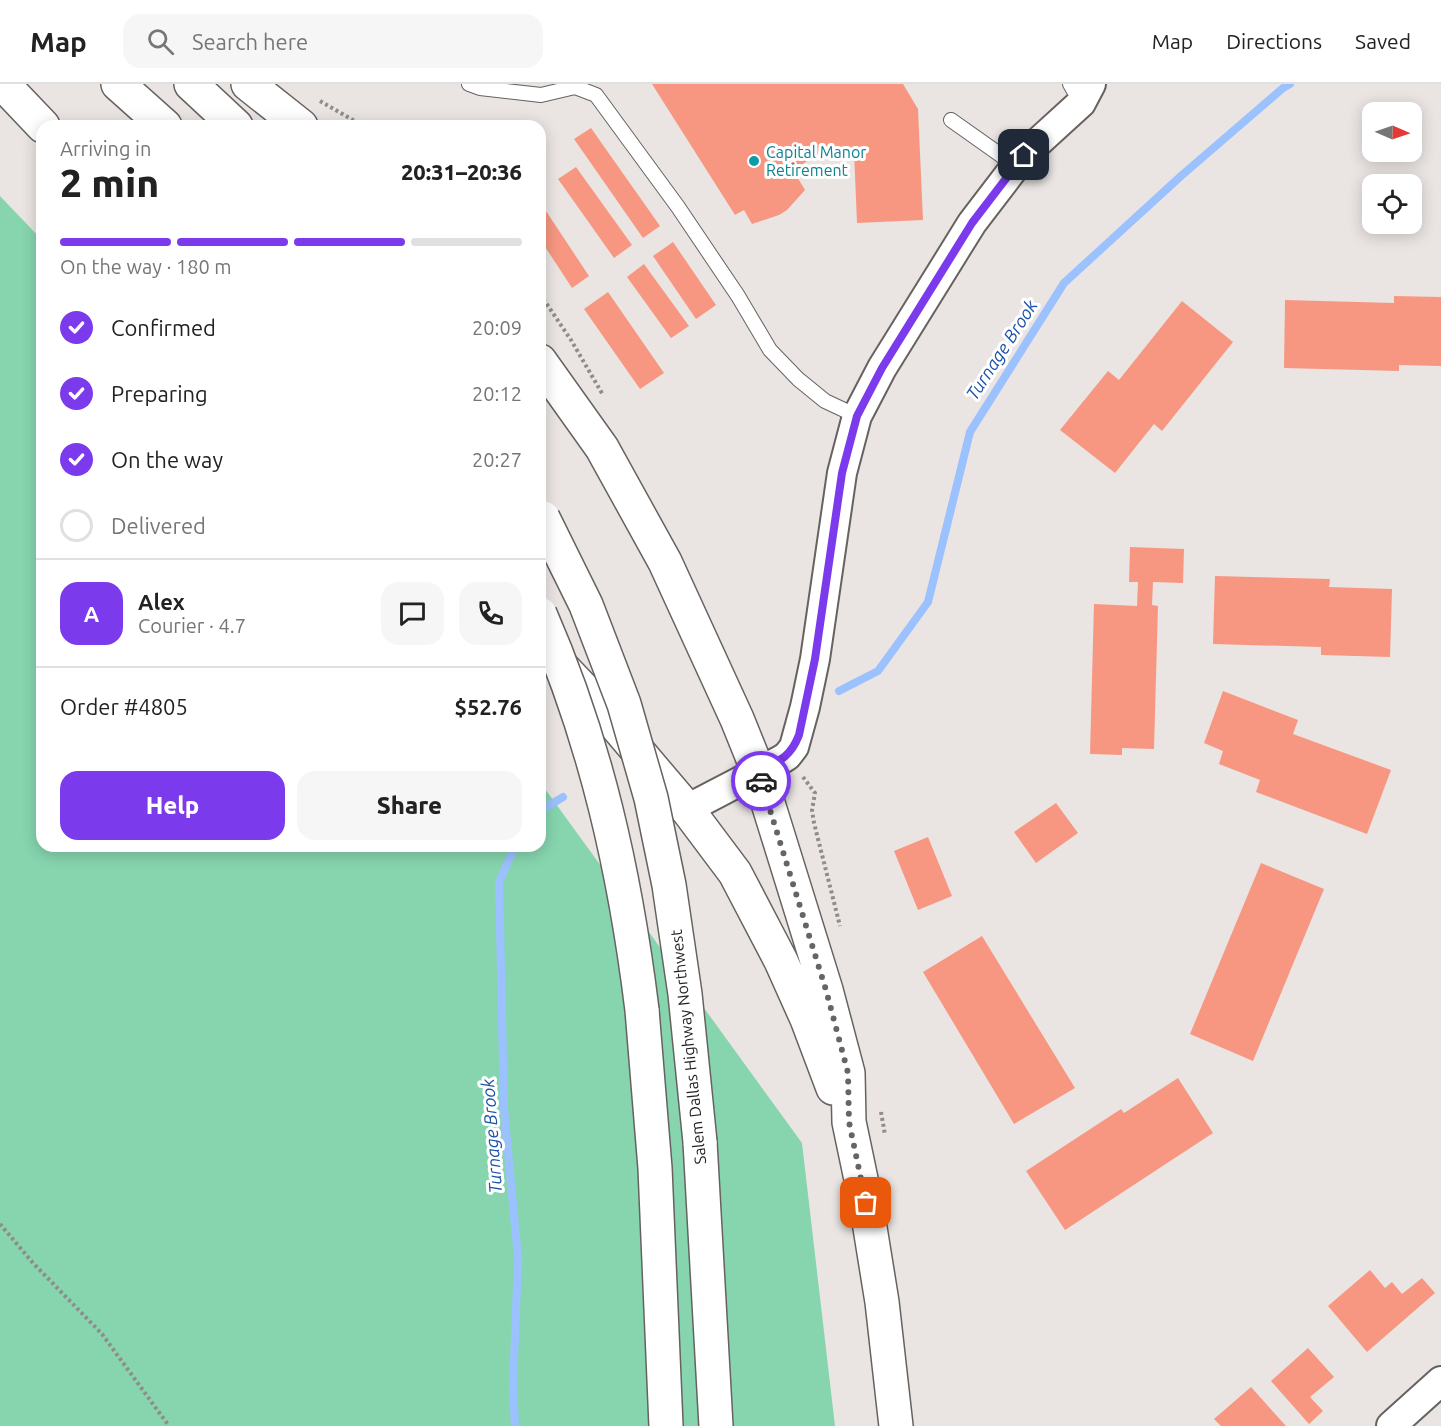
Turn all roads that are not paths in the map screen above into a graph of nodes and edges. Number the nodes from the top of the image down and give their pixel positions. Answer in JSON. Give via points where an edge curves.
{"nodes":[{"id":1,"x":3,"y":84,"type":"edge"},
{"id":2,"x":118,"y":84,"type":"edge"},
{"id":3,"x":191,"y":84,"type":"edge"},
{"id":4,"x":248,"y":84,"type":"edge"},
{"id":5,"x":469,"y":84,"type":"edge"},
{"id":6,"x":1081,"y":90,"type":"edge"},
{"id":7,"x":309,"y":113,"type":"edge"},
{"id":8,"x":37,"y":120,"type":"edge"},
{"id":9,"x":158,"y":120,"type":"edge"},
{"id":10,"x":230,"y":120,"type":"edge"},
{"id":11,"x":951,"y":120,"type":"dead end"},
{"id":12,"x":1016,"y":166,"type":"junction"},
{"id":13,"x":546,"y":369,"type":"edge"},
{"id":14,"x":857,"y":416,"type":"junction"},
{"id":15,"x":546,"y":522,"type":"edge"},
{"id":16,"x":546,"y":630,"type":"edge"},
{"id":17,"x":546,"y":650,"type":"edge"},
{"id":18,"x":758,"y":771,"type":"junction"},
{"id":19,"x":687,"y":809,"type":"junction"},
{"id":20,"x":849,"y":1122,"type":"junction"},
{"id":21,"x":1441,"y":1381,"type":"edge"},
{"id":22,"x":666,"y":1426,"type":"edge"},
{"id":23,"x":717,"y":1426,"type":"edge"},
{"id":24,"x":896,"y":1426,"type":"edge"},
{"id":25,"x":1391,"y":1426,"type":"edge"}],
"edges":[{"from":1,"to":8,"type":"main road"},
{"from":2,"to":9,"type":"main road"},
{"from":3,"to":10,"type":"main road"},
{"from":4,"to":7,"type":"main road"},
{"from":5,"to":14,"type":"lane","via":[[541,95],[575,87],[596,95],[678,207],[770,350],[825,401]]},
{"from":6,"to":12,"type":"street"},
{"from":11,"to":12,"type":"lane"},
{"from":12,"to":14,"type":"street","via":[[972,223],[882,368]]},
{"from":13,"to":18,"type":"main road","via":[[602,448],[665,562]]},
{"from":14,"to":18,"type":"street","via":[[842,473],[815,659],[799,735],[787,756]]},
{"from":15,"to":23,"type":"main road","name":"Salem Dallas Highway Northwest","bridge":true,"via":[[586,605],[624,704],[651,798],[669,885],[686,994]]},
{"from":16,"to":22,"type":"main road","bridge":true,"via":[[585,731],[624,886],[642,1010],[655,1168]]},
{"from":17,"to":19,"type":"main road"},
{"from":18,"to":19,"type":"street"},
{"from":18,"to":20,"type":"main road","via":[[848,1073]]},
{"from":19,"to":20,"type":"main road","via":[[735,873],[781,961]]},
{"from":20,"to":24,"type":"main road","via":[[882,1302]]},
{"from":21,"to":25,"type":"street"}]}
